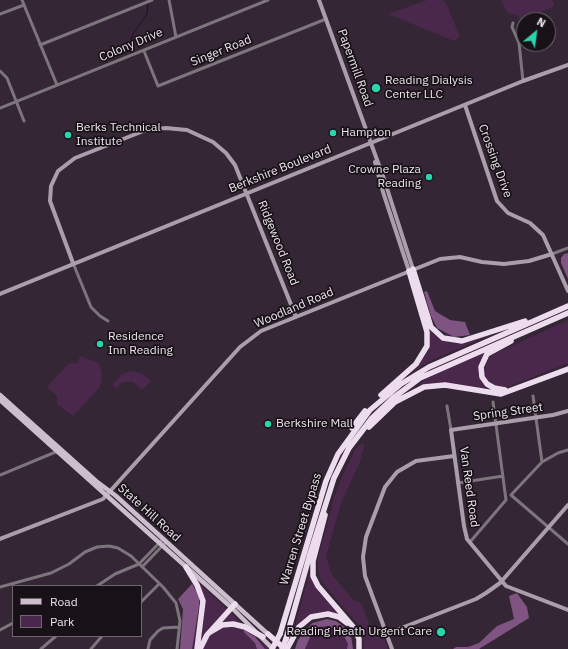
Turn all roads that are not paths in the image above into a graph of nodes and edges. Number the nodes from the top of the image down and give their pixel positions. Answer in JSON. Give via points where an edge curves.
{"nodes":[{"id":1,"x":22,"y":0,"type":"edge"},
{"id":2,"x":152,"y":0,"type":"edge"},
{"id":3,"x":169,"y":0,"type":"edge"},
{"id":4,"x":268,"y":0,"type":"edge"},
{"id":5,"x":319,"y":0,"type":"edge"},
{"id":6,"x":24,"y":5,"type":"junction"},
{"id":7,"x":0,"y":14,"type":"edge"},
{"id":8,"x":326,"y":19,"type":"junction"},
{"id":9,"x":513,"y":23,"type":"dead end"},
{"id":10,"x":176,"y":37,"type":"junction"},
{"id":11,"x":40,"y":45,"type":"junction"},
{"id":12,"x":144,"y":51,"type":"junction"},
{"id":13,"x":568,"y":65,"type":"edge"},
{"id":14,"x":0,"y":71,"type":"edge"},
{"id":15,"x":523,"y":81,"type":"junction"},
{"id":16,"x":56,"y":85,"type":"junction"},
{"id":17,"x":16,"y":101,"type":"junction"},
{"id":18,"x":465,"y":105,"type":"junction"},
{"id":19,"x":0,"y":108,"type":"edge"},
{"id":20,"x":24,"y":121,"type":"dead end"},
{"id":21,"x":371,"y":144,"type":"junction"},
{"id":22,"x":247,"y":193,"type":"junction"},
{"id":23,"x":568,"y":248,"type":"edge"},
{"id":24,"x":552,"y":254,"type":"junction"},
{"id":25,"x":73,"y":263,"type":"junction"},
{"id":26,"x":411,"y":270,"type":"junction"},
{"id":27,"x":568,"y":291,"type":"edge"},
{"id":28,"x":0,"y":294,"type":"edge"},
{"id":29,"x":559,"y":310,"type":"junction"},
{"id":30,"x":567,"y":310,"type":"edge"},
{"id":31,"x":296,"y":317,"type":"junction"},
{"id":32,"x":108,"y":320,"type":"dead end"},
{"id":33,"x":568,"y":367,"type":"edge"},
{"id":34,"x":0,"y":395,"type":"edge"},
{"id":35,"x":533,"y":396,"type":"dead end"},
{"id":36,"x":2,"y":402,"type":"edge"},
{"id":37,"x":493,"y":402,"type":"dead end"},
{"id":38,"x":447,"y":406,"type":"dead end"},
{"id":39,"x":568,"y":411,"type":"edge"},
{"id":40,"x":536,"y":418,"type":"junction"},
{"id":41,"x":496,"y":423,"type":"junction"},
{"id":42,"x":451,"y":430,"type":"junction"},
{"id":43,"x":349,"y":448,"type":"junction"},
{"id":44,"x":60,"y":450,"type":"junction"},
{"id":45,"x":568,"y":450,"type":"edge"},
{"id":46,"x":338,"y":454,"type":"junction"},
{"id":47,"x":454,"y":456,"type":"junction"},
{"id":48,"x":542,"y":462,"type":"junction"},
{"id":49,"x":0,"y":475,"type":"edge"},
{"id":50,"x":503,"y":476,"type":"junction"},
{"id":51,"x":334,"y":478,"type":"junction"},
{"id":52,"x":458,"y":483,"type":"junction"},
{"id":53,"x":108,"y":493,"type":"junction"},
{"id":54,"x":568,"y":505,"type":"edge"},
{"id":55,"x":548,"y":527,"type":"junction"},
{"id":56,"x":0,"y":539,"type":"edge"},
{"id":57,"x":163,"y":542,"type":"junction"},
{"id":58,"x":470,"y":542,"type":"junction"},
{"id":59,"x":568,"y":544,"type":"edge"},
{"id":60,"x":140,"y":565,"type":"junction"},
{"id":61,"x":186,"y":567,"type":"junction"},
{"id":62,"x":501,"y":581,"type":"junction"},
{"id":63,"x":159,"y":584,"type":"junction"},
{"id":64,"x":98,"y":585,"type":"edge"},
{"id":65,"x":0,"y":587,"type":"edge"},
{"id":66,"x":142,"y":601,"type":"edge"},
{"id":67,"x":232,"y":605,"type":"junction"},
{"id":68,"x":568,"y":610,"type":"edge"},
{"id":69,"x":12,"y":624,"type":"edge"},
{"id":70,"x":179,"y":627,"type":"junction"},
{"id":71,"x":0,"y":630,"type":"edge"},
{"id":72,"x":210,"y":632,"type":"junction"},
{"id":73,"x":280,"y":634,"type":"junction"},
{"id":74,"x":386,"y":634,"type":"junction"},
{"id":75,"x":266,"y":636,"type":"junction"},
{"id":76,"x":55,"y":637,"type":"edge"},
{"id":77,"x":101,"y":637,"type":"edge"},
{"id":78,"x":198,"y":648,"type":"edge"},
{"id":79,"x":285,"y":648,"type":"edge"},
{"id":80,"x":41,"y":649,"type":"edge"},
{"id":81,"x":91,"y":649,"type":"edge"},
{"id":82,"x":148,"y":649,"type":"edge"},
{"id":83,"x":177,"y":649,"type":"edge"},
{"id":84,"x":272,"y":649,"type":"edge"},
{"id":85,"x":276,"y":649,"type":"edge"},
{"id":86,"x":358,"y":649,"type":"edge"},
{"id":87,"x":392,"y":649,"type":"edge"}],
"edges":[{"from":1,"to":6,"type":"street"},
{"from":2,"to":11,"type":"street"},
{"from":3,"to":10,"type":"street"},
{"from":4,"to":10,"type":"street","name":"Colony Drive"},
{"from":5,"to":8,"type":"street","name":"Papermill Road"},
{"from":6,"to":7,"type":"street"},
{"from":6,"to":11,"type":"street"},
{"from":8,"to":12,"type":"street","name":"Singer Road","via":[[158,86]]},
{"from":8,"to":21,"type":"street","name":"Papermill Road"},
{"from":9,"to":15,"type":"street","via":[[512,27],[519,43]]},
{"from":10,"to":12,"type":"street","name":"Colony Drive"},
{"from":11,"to":16,"type":"street"},
{"from":12,"to":16,"type":"street","name":"Colony Drive"},
{"from":13,"to":15,"type":"street","name":"Berkshire Boulevard"},
{"from":14,"to":17,"type":"street","via":[[7,78]]},
{"from":15,"to":18,"type":"street","name":"Berkshire Boulevard"},
{"from":16,"to":17,"type":"street","name":"Colony Drive"},
{"from":17,"to":19,"type":"street","name":"Colony Drive"},
{"from":17,"to":20,"type":"street"},
{"from":18,"to":21,"type":"street","name":"Berkshire Boulevard"},
{"from":18,"to":24,"type":"street","name":"Crossing Drive","via":[[497,201],[508,213],[540,230]]},
{"from":21,"to":22,"type":"street","name":"Berkshire Boulevard"},
{"from":21,"to":26,"type":"street","name":"Papermill Road","via":[[383,192]]},
{"from":22,"to":25,"type":"street","name":"Berkshire Boulevard"},
{"from":22,"to":25,"type":"street","name":"Ridgewood Road","via":[[237,169],[226,153],[207,138],[187,130],[146,130],[80,156],[61,168],[53,179],[50,191],[51,206]]},
{"from":22,"to":31,"type":"street","name":"Ridgewood Road"},
{"from":23,"to":24,"type":"street","name":"Woodland Road"},
{"from":24,"to":26,"type":"street","name":"Woodland Road","via":[[529,261],[499,264],[453,257]]},
{"from":24,"to":27,"type":"street","name":"Crossing Drive"},
{"from":25,"to":28,"type":"street","name":"Berkshire Boulevard"},
{"from":25,"to":32,"type":"street","via":[[89,303],[97,313]]},
{"from":26,"to":29,"type":"highway","via":[[431,327],[439,336],[446,339],[462,341]]},
{"from":26,"to":31,"type":"street","name":"Woodland Road"},
{"from":26,"to":46,"type":"highway","via":[[427,332],[426,349],[416,364],[358,419]]},
{"from":29,"to":30,"type":"highway","name":"Warren Street Bypass"},
{"from":29,"to":46,"type":"highway","name":"Warren Street Bypass","via":[[447,359],[401,384],[370,410]]},
{"from":30,"to":33,"type":"highway","via":[[489,352],[482,363],[481,374],[489,386],[503,390]]},
{"from":30,"to":43,"type":"highway","name":"Warren Street Bypass","via":[[420,378],[377,413]]},
{"from":31,"to":53,"type":"street","name":"Woodland Road","via":[[261,331],[245,343]]},
{"from":33,"to":43,"type":"highway","via":[[505,393],[441,385],[416,390],[387,408]]},
{"from":34,"to":36,"type":"main road","name":"State Hill Road"},
{"from":35,"to":40,"type":"street"},
{"from":36,"to":44,"type":"main road","name":"State Hill Road"},
{"from":37,"to":41,"type":"street"},
{"from":38,"to":42,"type":"street","name":"Van Reed Road"},
{"from":39,"to":40,"type":"street","name":"Spring Street"},
{"from":40,"to":41,"type":"street","name":"Spring Street"},
{"from":40,"to":48,"type":"street"},
{"from":41,"to":42,"type":"street","name":"Spring Street"},
{"from":41,"to":50,"type":"street"},
{"from":42,"to":47,"type":"street","name":"Van Reed Road"},
{"from":43,"to":51,"type":"highway","name":"Warren Street Bypass"},
{"from":44,"to":49,"type":"street"},
{"from":44,"to":53,"type":"main road","name":"State Hill Road"},
{"from":45,"to":48,"type":"street"},
{"from":46,"to":73,"type":"highway","name":"Warren Street Bypass","via":[[326,481]]},
{"from":47,"to":52,"type":"street","name":"Van Reed Road"},
{"from":47,"to":74,"type":"street","via":[[416,461],[405,466],[393,475],[383,491],[365,542],[362,560],[365,577]]},
{"from":48,"to":55,"type":"street","via":[[511,495]]},
{"from":50,"to":52,"type":"street"},
{"from":50,"to":58,"type":"street","via":[[506,500]]},
{"from":51,"to":79,"type":"highway","name":"Warren Street Bypass","bridge":true,"via":[[310,554]]},
{"from":51,"to":86,"type":"highway","via":[[313,561],[313,574],[318,586],[355,629],[359,638]]},
{"from":52,"to":58,"type":"street","name":"Van Reed Road","via":[[465,532]]},
{"from":53,"to":56,"type":"street","name":"Woodland Road","via":[[103,499]]},
{"from":53,"to":57,"type":"main road","name":"State Hill Road"},
{"from":54,"to":55,"type":"street"},
{"from":55,"to":59,"type":"street"},
{"from":55,"to":62,"type":"street"},
{"from":57,"to":60,"type":"street"},
{"from":57,"to":61,"type":"main road","name":"State Hill Road"},
{"from":57,"to":67,"type":"main road","name":"State Hill Road"},
{"from":58,"to":62,"type":"street","name":"Van Reed Road"},
{"from":60,"to":63,"type":"street"},
{"from":60,"to":64,"type":"street","via":[[115,574]]},
{"from":60,"to":65,"type":"street","via":[[118,548],[97,547],[51,573]]},
{"from":61,"to":67,"type":"main road","name":"State Hill Road"},
{"from":61,"to":78,"type":"highway","via":[[203,601]]},
{"from":62,"to":68,"type":"street","name":"Van Reed Road","via":[[506,586]]},
{"from":62,"to":74,"type":"street","via":[[476,599]]},
{"from":63,"to":66,"type":"street"},
{"from":63,"to":70,"type":"street","via":[[177,606],[180,616]]},
{"from":67,"to":72,"type":"highway"},
{"from":67,"to":75,"type":"main road","name":"State Hill Road"},
{"from":67,"to":78,"type":"highway","via":[[206,632]]},
{"from":69,"to":71,"type":"street"},
{"from":70,"to":82,"type":"street","via":[[163,628],[158,631],[150,640]]},
{"from":70,"to":83,"type":"street"},
{"from":72,"to":75,"type":"highway","via":[[222,625],[233,624]]},
{"from":72,"to":78,"type":"highway"},
{"from":73,"to":84,"type":"highway","bridge":true},
{"from":73,"to":85,"type":"highway","name":"Warren Street Bypass","bridge":true},
{"from":74,"to":87,"type":"street"},
{"from":75,"to":79,"type":"highway"},
{"from":75,"to":84,"type":"main road","name":"State Hill Road"},
{"from":76,"to":80,"type":"street"},
{"from":77,"to":81,"type":"street"},
{"from":79,"to":86,"type":"highway","via":[[306,620],[328,614],[339,617],[351,626]]}]}
